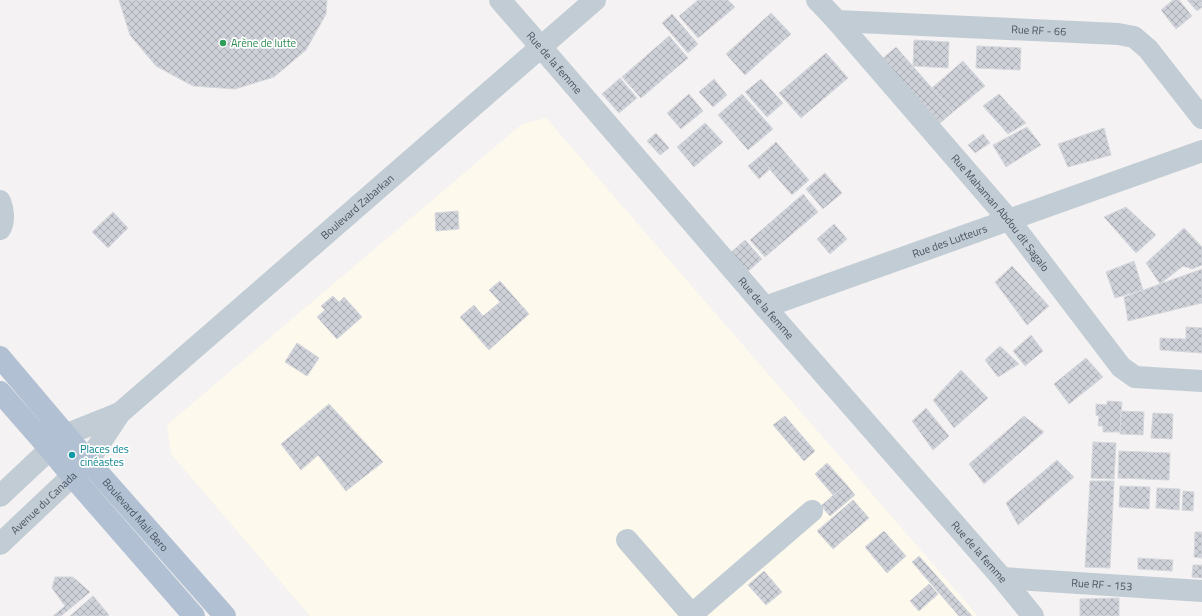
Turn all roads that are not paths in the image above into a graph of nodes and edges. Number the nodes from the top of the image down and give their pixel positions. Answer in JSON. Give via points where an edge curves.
{"nodes":[{"id":1,"x":500,"y":0,"type":"edge"},
{"id":2,"x":595,"y":0,"type":"edge"},
{"id":3,"x":817,"y":0,"type":"edge"},
{"id":4,"x":836,"y":21,"type":"junction"},
{"id":5,"x":541,"y":47,"type":"junction"},
{"id":6,"x":1202,"y":118,"type":"edge"},
{"id":7,"x":1202,"y":151,"type":"edge"},
{"id":8,"x":0,"y":201,"type":"edge"},
{"id":9,"x":1009,"y":220,"type":"junction"},
{"id":10,"x":0,"y":229,"type":"edge"},
{"id":11,"x":765,"y":307,"type":"junction"},
{"id":12,"x":0,"y":357,"type":"edge"},
{"id":13,"x":1202,"y":381,"type":"edge"},
{"id":14,"x":1,"y":395,"type":"edge"},
{"id":15,"x":120,"y":413,"type":"junction"},
{"id":16,"x":57,"y":441,"type":"junction"},
{"id":17,"x":88,"y":461,"type":"junction"},
{"id":18,"x":72,"y":476,"type":"junction"},
{"id":19,"x":0,"y":496,"type":"edge"},
{"id":20,"x":812,"y":511,"type":"dead end"},
{"id":21,"x":627,"y":540,"type":"dead end"},
{"id":22,"x":0,"y":544,"type":"edge"},
{"id":23,"x":1002,"y":578,"type":"junction"},
{"id":24,"x":1202,"y":591,"type":"edge"},
{"id":25,"x":194,"y":616,"type":"edge"},
{"id":26,"x":225,"y":616,"type":"edge"},
{"id":27,"x":692,"y":616,"type":"edge"},
{"id":28,"x":1033,"y":616,"type":"edge"}],
"edges":[{"from":1,"to":5,"type":"street","name":"Rue de la femme"},
{"from":2,"to":5,"type":"street","name":"Boulevard Zabarkan"},
{"from":3,"to":4,"type":"street","name":"Rue Mahaman Abdou dit Sagalo"},
{"from":4,"to":6,"type":"street","name":"Rue RF - 66","via":[[1118,34],[1134,37],[1148,49]]},
{"from":4,"to":9,"type":"street","name":"Rue Mahaman Abdou dit Sagalo"},
{"from":5,"to":11,"type":"street","name":"Rue de la femme"},
{"from":5,"to":15,"type":"street","name":"Boulevard Zabarkan"},
{"from":7,"to":9,"type":"street","name":"Rue des Lutteurs"},
{"from":8,"to":10,"type":"street","via":[[3,209]]},
{"from":9,"to":11,"type":"street","name":"Rue des Lutteurs"},
{"from":9,"to":13,"type":"street","name":"Rue Mahaman Abdou dit Sagalo","via":[[1121,367],[1135,377]]},
{"from":11,"to":23,"type":"street","name":"Rue de la femme"},
{"from":12,"to":16,"type":"main road","name":"Boulevard Mali Bero"},
{"from":14,"to":16,"type":"main road","name":"Boulevard Mali Bero"},
{"from":15,"to":16,"type":"street","name":"Boulevard Zabarkan"},
{"from":15,"to":17,"type":"street","name":"Boulevard Zabarkan"},
{"from":16,"to":17,"type":"main road","name":"Boulevard Mali Bero"},
{"from":16,"to":18,"type":"main road","name":"Boulevard Mali Bero"},
{"from":16,"to":19,"type":"street"},
{"from":17,"to":18,"type":"street","name":"Avenue du Canada"},
{"from":17,"to":26,"type":"main road","name":"Boulevard Mali Bero"},
{"from":18,"to":22,"type":"street","name":"Avenue du Canada"},
{"from":18,"to":25,"type":"main road","name":"Boulevard Mali Bero"},
{"from":20,"to":27,"type":"street"},
{"from":21,"to":27,"type":"street"},
{"from":23,"to":24,"type":"street","name":"Rue RF - 153"},
{"from":23,"to":28,"type":"street","name":"Rue de la femme"}]}
